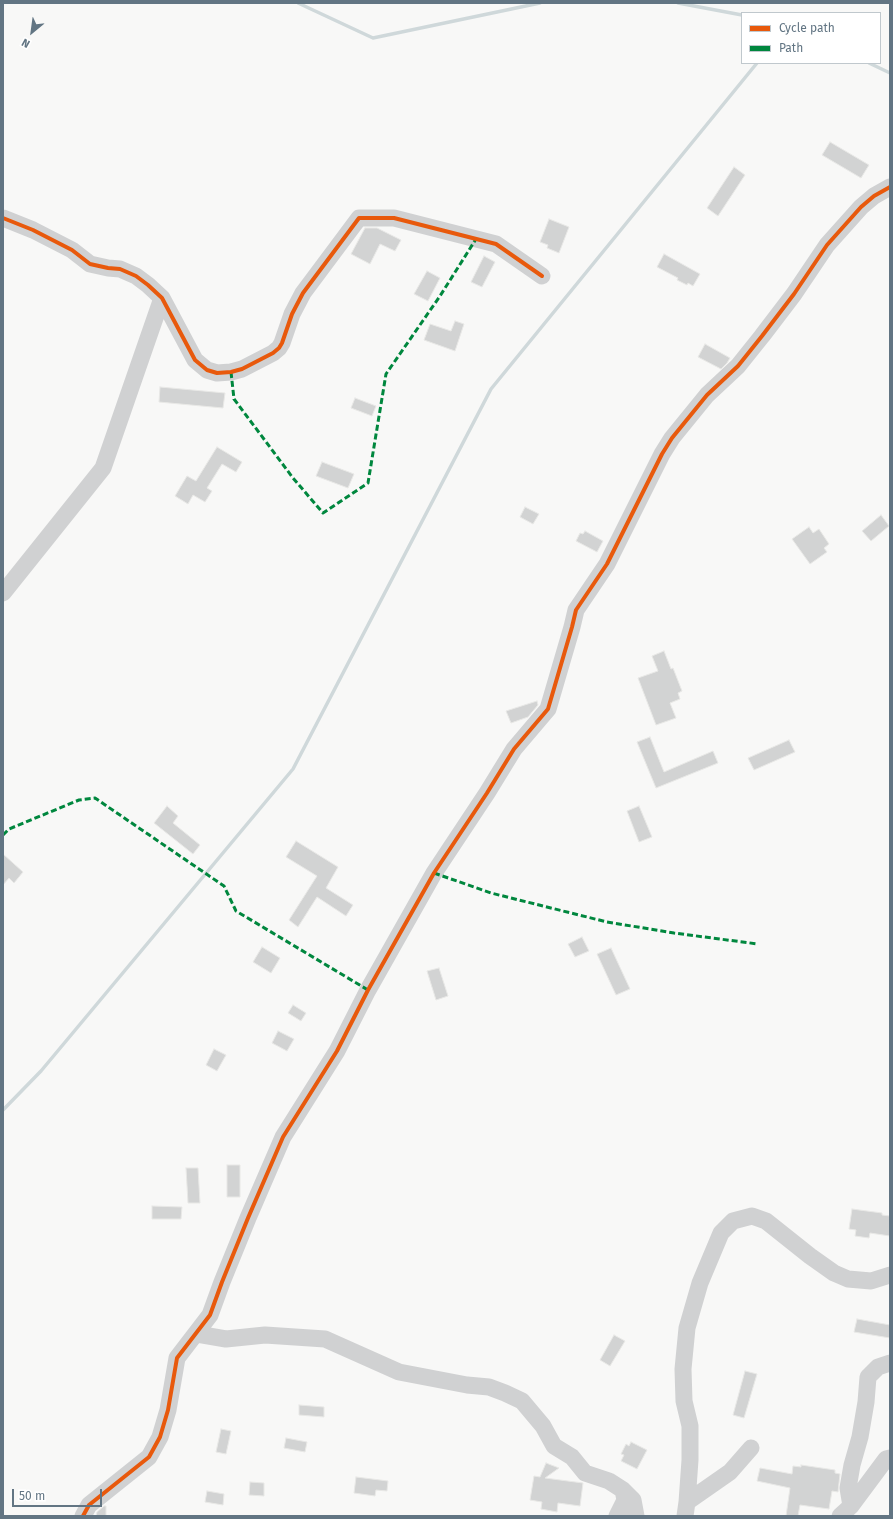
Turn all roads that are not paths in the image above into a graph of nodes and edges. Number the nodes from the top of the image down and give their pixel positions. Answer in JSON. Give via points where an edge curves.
{"nodes":[{"id":1,"x":890,"y":186,"type":"edge"},
{"id":2,"x":3,"y":218,"type":"edge"},
{"id":3,"x":542,"y":276,"type":"dead end"},
{"id":4,"x":162,"y":298,"type":"junction"},
{"id":5,"x":3,"y":593,"type":"edge"},
{"id":6,"x":890,"y":1275,"type":"edge"},
{"id":7,"x":197,"y":1334,"type":"junction"},
{"id":8,"x":890,"y":1363,"type":"edge"},
{"id":9,"x":751,"y":1448,"type":"dead end"},
{"id":10,"x":890,"y":1458,"type":"edge"},
{"id":11,"x":623,"y":1490,"type":"junction"},
{"id":12,"x":686,"y":1509,"type":"edge"},
{"id":13,"x":845,"y":1511,"type":"edge"},
{"id":14,"x":83,"y":1516,"type":"edge"},
{"id":15,"x":617,"y":1516,"type":"edge"},
{"id":16,"x":636,"y":1516,"type":"edge"}],
"edges":[{"from":1,"to":7,"type":"street","via":[[861,207],[827,245],[762,336],[738,366],[707,395],[662,454],[607,564],[576,610],[548,709],[514,749],[434,872],[337,1051],[283,1137],[210,1315]]},
{"from":2,"to":4,"type":"street","via":[[72,250],[90,264],[120,269],[136,276]]},
{"from":3,"to":4,"type":"street","via":[[496,244],[394,218],[360,218],[303,293],[279,348],[242,369],[217,373],[207,370],[195,360]]},
{"from":4,"to":5,"type":"street","via":[[103,468]]},
{"from":6,"to":12,"type":"street","via":[[871,1281],[848,1279],[834,1273],[766,1221],[752,1216],[733,1221],[722,1233],[700,1283],[686,1328],[684,1401],[690,1426]]},
{"from":7,"to":11,"type":"street","via":[[226,1339],[265,1335],[325,1339],[400,1372],[489,1387],[522,1401],[543,1426],[554,1446],[572,1457],[584,1473],[609,1481]]},
{"from":7,"to":14,"type":"street","via":[[176,1358],[168,1410],[160,1437],[149,1457],[89,1504]]},
{"from":8,"to":13,"type":"street","via":[[878,1367],[868,1377],[866,1402]]},
{"from":9,"to":12,"type":"street","via":[[730,1472]]},
{"from":10,"to":13,"type":"street","via":[[886,1459]]},
{"from":11,"to":15,"type":"street","via":[[625,1500]]},
{"from":11,"to":16,"type":"street","via":[[632,1500]]}]}
